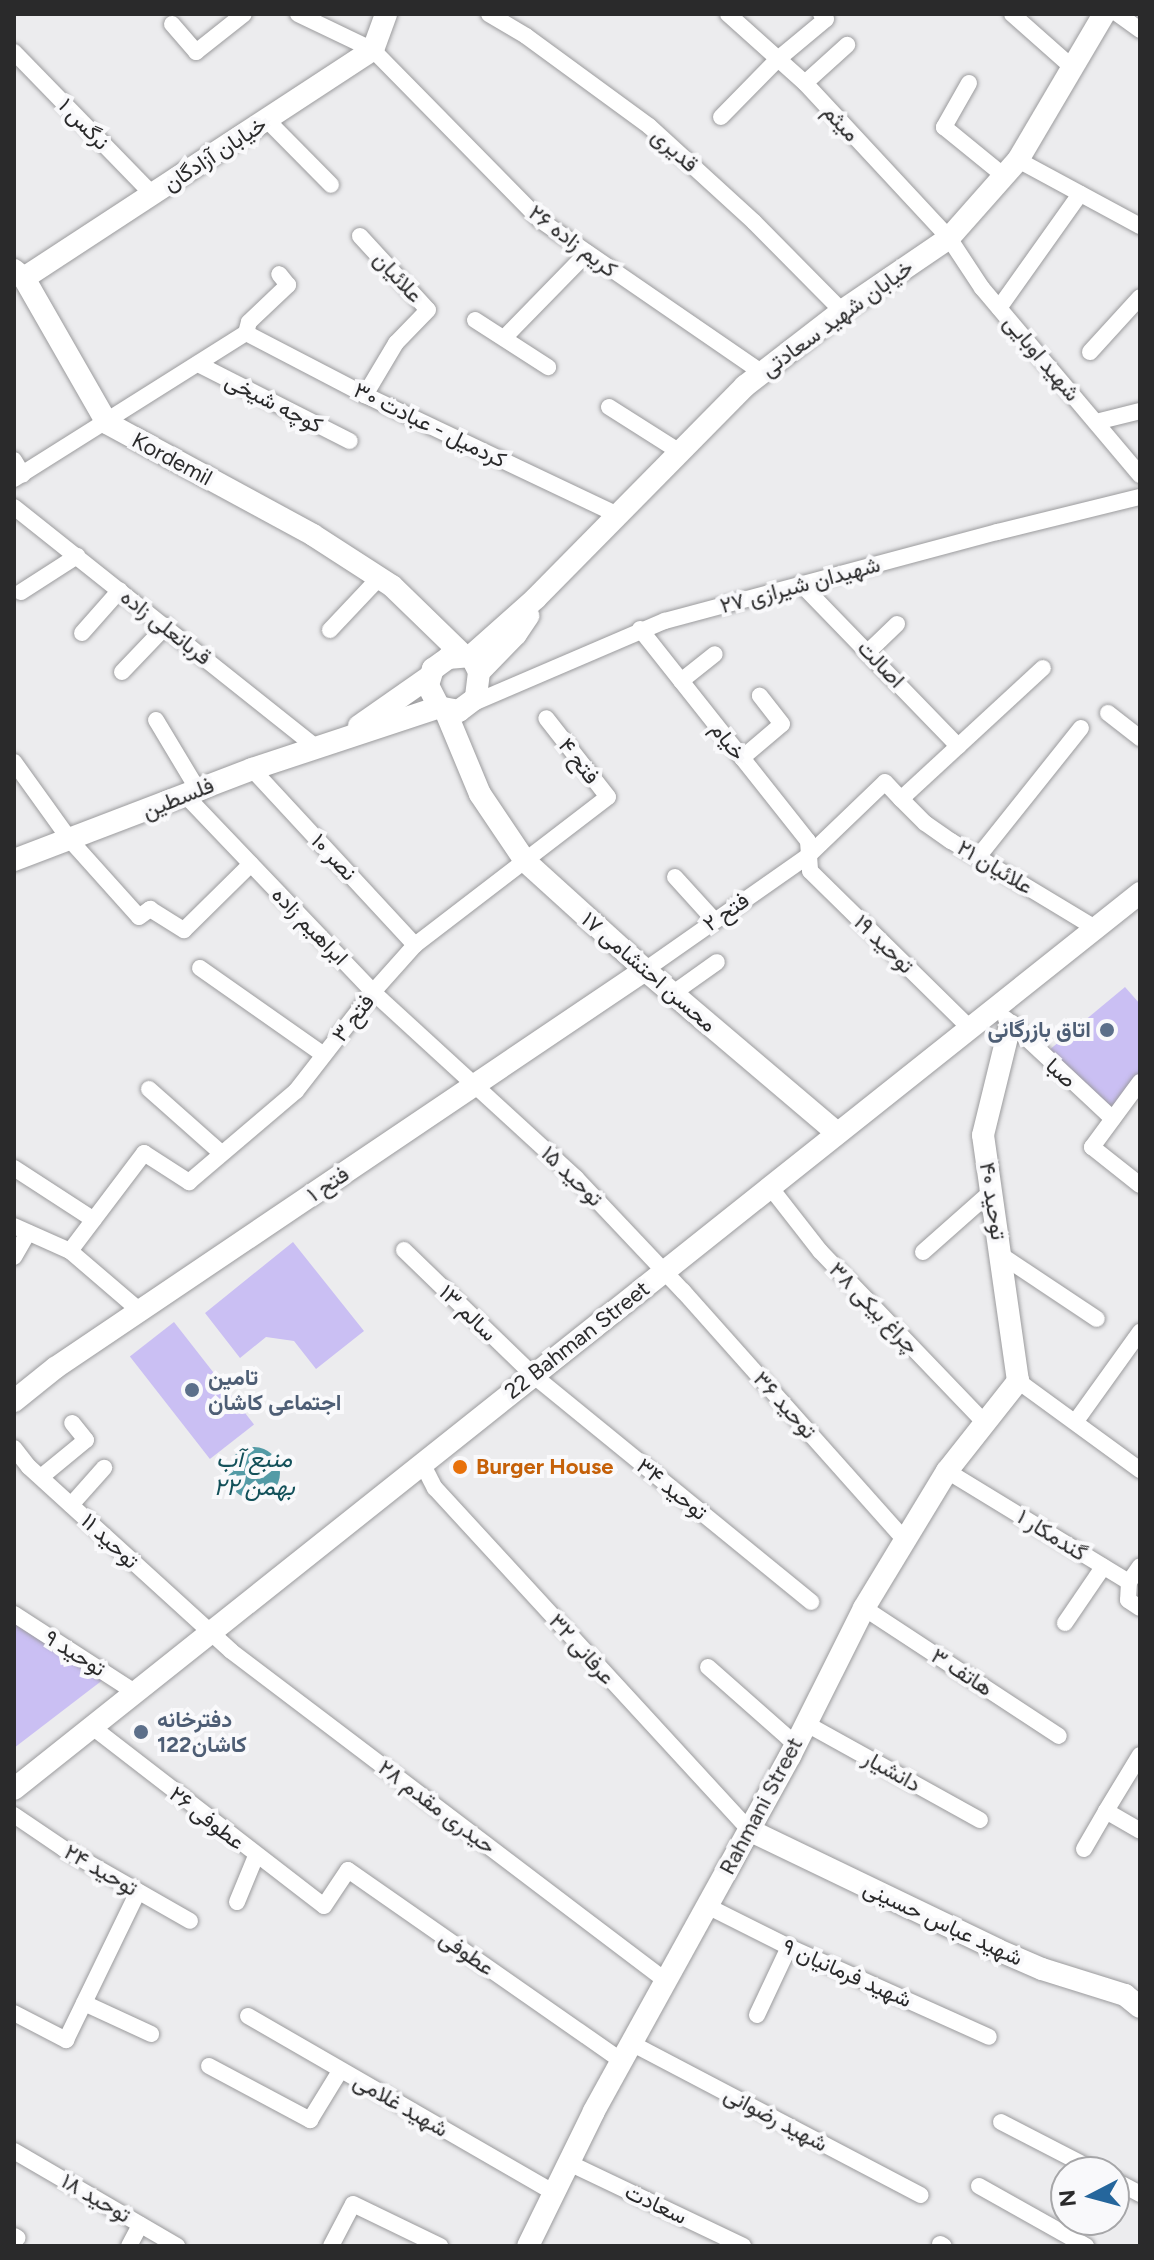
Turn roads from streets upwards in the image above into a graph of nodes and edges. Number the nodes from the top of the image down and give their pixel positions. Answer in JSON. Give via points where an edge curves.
{"nodes":[{"id":1,"x":244,"y":14,"type":"edge"},
{"id":2,"x":298,"y":14,"type":"edge"},
{"id":3,"x":386,"y":14,"type":"edge"},
{"id":4,"x":489,"y":14,"type":"edge"},
{"id":5,"x":728,"y":14,"type":"edge"},
{"id":6,"x":821,"y":14,"type":"edge"},
{"id":7,"x":1012,"y":14,"type":"edge"},
{"id":8,"x":1104,"y":14,"type":"edge"},
{"id":9,"x":1118,"y":14,"type":"edge"},
{"id":10,"x":172,"y":24,"type":"dead end"},
{"id":11,"x":1140,"y":30,"type":"edge"},
{"id":12,"x":847,"y":45,"type":"dead end"},
{"id":13,"x":373,"y":50,"type":"junction"},
{"id":14,"x":14,"y":52,"type":"edge"},
{"id":15,"x":778,"y":59,"type":"junction"},
{"id":16,"x":1073,"y":68,"type":"junction"},
{"id":17,"x":805,"y":83,"type":"junction"},
{"id":18,"x":969,"y":83,"type":"dead end"},
{"id":19,"x":721,"y":117,"type":"dead end"},
{"id":20,"x":267,"y":120,"type":"junction"},
{"id":21,"x":1011,"y":168,"type":"junction"},
{"id":22,"x":331,"y":185,"type":"dead end"},
{"id":23,"x":1080,"y":194,"type":"junction"},
{"id":24,"x":153,"y":195,"type":"junction"},
{"id":25,"x":1140,"y":226,"type":"edge"},
{"id":26,"x":360,"y":236,"type":"dead end"},
{"id":27,"x":949,"y":238,"type":"junction"},
{"id":28,"x":587,"y":253,"type":"junction"},
{"id":29,"x":19,"y":274,"type":"edge"},
{"id":30,"x":284,"y":280,"type":"dead end"},
{"id":31,"x":1140,"y":297,"type":"edge"},
{"id":32,"x":999,"y":308,"type":"junction"},
{"id":33,"x":842,"y":311,"type":"junction"},
{"id":34,"x":475,"y":320,"type":"dead end"},
{"id":35,"x":246,"y":333,"type":"junction"},
{"id":36,"x":504,"y":338,"type":"junction"},
{"id":37,"x":1090,"y":352,"type":"dead end"},
{"id":38,"x":198,"y":364,"type":"junction"},
{"id":39,"x":548,"y":367,"type":"dead end"},
{"id":40,"x":761,"y":372,"type":"junction"},
{"id":41,"x":365,"y":395,"type":"junction"},
{"id":42,"x":609,"y":407,"type":"dead end"},
{"id":43,"x":1140,"y":411,"type":"edge"},
{"id":44,"x":1096,"y":422,"type":"junction"},
{"id":45,"x":107,"y":423,"type":"junction"},
{"id":46,"x":350,"y":441,"type":"dead end"},
{"id":47,"x":680,"y":452,"type":"junction"},
{"id":48,"x":17,"y":471,"type":"edge"},
{"id":49,"x":1140,"y":475,"type":"edge"},
{"id":50,"x":1140,"y":497,"type":"edge"},
{"id":51,"x":14,"y":507,"type":"edge"},
{"id":52,"x":616,"y":514,"type":"junction"},
{"id":53,"x":77,"y":556,"type":"junction"},
{"id":54,"x":386,"y":582,"type":"junction"},
{"id":55,"x":801,"y":584,"type":"junction"},
{"id":56,"x":120,"y":590,"type":"junction"},
{"id":57,"x":21,"y":592,"type":"dead end"},
{"id":58,"x":897,"y":624,"type":"dead end"},
{"id":59,"x":166,"y":626,"type":"junction"},
{"id":60,"x":640,"y":629,"type":"junction"},
{"id":61,"x":330,"y":630,"type":"dead end"},
{"id":62,"x":82,"y":633,"type":"dead end"},
{"id":63,"x":869,"y":651,"type":"junction"},
{"id":64,"x":715,"y":654,"type":"dead end"},
{"id":65,"x":471,"y":661,"type":"junction"},
{"id":66,"x":1043,"y":668,"type":"dead end"},
{"id":67,"x":122,"y":672,"type":"dead end"},
{"id":68,"x":431,"y":673,"type":"junction"},
{"id":69,"x":681,"y":681,"type":"junction"},
{"id":70,"x":760,"y":696,"type":"dead end"},
{"id":71,"x":471,"y":704,"type":"junction"},
{"id":72,"x":442,"y":708,"type":"junction"},
{"id":73,"x":1108,"y":713,"type":"dead end"},
{"id":74,"x":546,"y":718,"type":"dead end"},
{"id":75,"x":156,"y":720,"type":"dead end"},
{"id":76,"x":1081,"y":728,"type":"dead end"},
{"id":77,"x":342,"y":738,"type":"junction"},
{"id":78,"x":1140,"y":738,"type":"edge"},
{"id":79,"x":958,"y":746,"type":"junction"},
{"id":80,"x":317,"y":748,"type":"junction"},
{"id":81,"x":742,"y":758,"type":"junction"},
{"id":82,"x":14,"y":762,"type":"edge"},
{"id":83,"x":252,"y":769,"type":"junction"},
{"id":84,"x":192,"y":793,"type":"junction"},
{"id":85,"x":480,"y":794,"type":"junction"},
{"id":86,"x":901,"y":799,"type":"junction"},
{"id":87,"x":70,"y":840,"type":"junction"},
{"id":88,"x":809,"y":855,"type":"junction"},
{"id":89,"x":978,"y":857,"type":"junction"},
{"id":90,"x":14,"y":860,"type":"edge"},
{"id":91,"x":525,"y":861,"type":"junction"},
{"id":92,"x":251,"y":864,"type":"junction"},
{"id":93,"x":675,"y":877,"type":"dead end"},
{"id":94,"x":1140,"y":893,"type":"edge"},
{"id":95,"x":714,"y":920,"type":"junction"},
{"id":96,"x":1095,"y":928,"type":"junction"},
{"id":97,"x":415,"y":945,"type":"junction"},
{"id":98,"x":717,"y":962,"type":"dead end"},
{"id":99,"x":200,"y":968,"type":"dead end"},
{"id":100,"x":645,"y":970,"type":"junction"},
{"id":101,"x":373,"y":992,"type":"junction"},
{"id":102,"x":672,"y":994,"type":"junction"},
{"id":103,"x":1003,"y":1016,"type":"junction"},
{"id":104,"x":970,"y":1028,"type":"junction"},
{"id":105,"x":324,"y":1055,"type":"junction"},
{"id":106,"x":1140,"y":1082,"type":"edge"},
{"id":107,"x":475,"y":1084,"type":"junction"},
{"id":108,"x":149,"y":1089,"type":"dead end"},
{"id":109,"x":1113,"y":1119,"type":"junction"},
{"id":110,"x":836,"y":1132,"type":"junction"},
{"id":111,"x":221,"y":1153,"type":"junction"},
{"id":112,"x":14,"y":1168,"type":"edge"},
{"id":113,"x":1140,"y":1185,"type":"edge"},
{"id":114,"x":770,"y":1187,"type":"junction"},
{"id":115,"x":992,"y":1191,"type":"junction"},
{"id":116,"x":94,"y":1220,"type":"junction"},
{"id":117,"x":21,"y":1229,"type":"edge"},
{"id":118,"x":404,"y":1250,"type":"dead end"},
{"id":119,"x":70,"y":1251,"type":"junction"},
{"id":120,"x":923,"y":1252,"type":"dead end"},
{"id":121,"x":1001,"y":1255,"type":"junction"},
{"id":122,"x":14,"y":1257,"type":"edge"},
{"id":123,"x":665,"y":1271,"type":"junction"},
{"id":124,"x":140,"y":1311,"type":"junction"},
{"id":125,"x":1097,"y":1319,"type":"dead end"},
{"id":126,"x":1140,"y":1332,"type":"edge"},
{"id":127,"x":533,"y":1375,"type":"junction"},
{"id":128,"x":1018,"y":1381,"type":"junction"},
{"id":129,"x":14,"y":1401,"type":"edge"},
{"id":130,"x":1076,"y":1421,"type":"junction"},
{"id":131,"x":72,"y":1423,"type":"dead end"},
{"id":132,"x":985,"y":1423,"type":"junction"},
{"id":133,"x":14,"y":1448,"type":"edge"},
{"id":134,"x":422,"y":1463,"type":"junction"},
{"id":135,"x":104,"y":1468,"type":"dead end"},
{"id":136,"x":1140,"y":1470,"type":"edge"},
{"id":137,"x":947,"y":1471,"type":"junction"},
{"id":138,"x":41,"y":1477,"type":"junction"},
{"id":139,"x":71,"y":1505,"type":"junction"},
{"id":140,"x":905,"y":1540,"type":"junction"},
{"id":141,"x":1140,"y":1566,"type":"edge"},
{"id":142,"x":1103,"y":1567,"type":"junction"},
{"id":143,"x":1129,"y":1582,"type":"junction"},
{"id":144,"x":811,"y":1602,"type":"dead end"},
{"id":145,"x":864,"y":1608,"type":"junction"},
{"id":146,"x":1140,"y":1608,"type":"edge"},
{"id":147,"x":14,"y":1614,"type":"edge"},
{"id":148,"x":1065,"y":1623,"type":"dead end"},
{"id":149,"x":209,"y":1633,"type":"junction"},
{"id":150,"x":708,"y":1667,"type":"dead end"},
{"id":151,"x":136,"y":1693,"type":"junction"},
{"id":152,"x":805,"y":1723,"type":"junction"},
{"id":153,"x":91,"y":1726,"type":"junction"},
{"id":154,"x":1059,"y":1736,"type":"dead end"},
{"id":155,"x":795,"y":1744,"type":"junction"},
{"id":156,"x":1140,"y":1755,"type":"edge"},
{"id":157,"x":14,"y":1789,"type":"edge"},
{"id":158,"x":1106,"y":1811,"type":"junction"},
{"id":159,"x":14,"y":1815,"type":"edge"},
{"id":160,"x":980,"y":1820,"type":"dead end"},
{"id":161,"x":749,"y":1830,"type":"junction"},
{"id":162,"x":1140,"y":1831,"type":"edge"},
{"id":163,"x":1084,"y":1849,"type":"dead end"},
{"id":164,"x":256,"y":1856,"type":"junction"},
{"id":165,"x":138,"y":1892,"type":"junction"},
{"id":166,"x":237,"y":1902,"type":"dead end"},
{"id":167,"x":324,"y":1906,"type":"joint"},
{"id":168,"x":707,"y":1906,"type":"junction"},
{"id":169,"x":190,"y":1921,"type":"dead end"},
{"id":170,"x":789,"y":1947,"type":"junction"},
{"id":171,"x":666,"y":1981,"type":"junction"},
{"id":172,"x":84,"y":2003,"type":"junction"},
{"id":173,"x":1140,"y":2007,"type":"edge"},
{"id":174,"x":14,"y":2013,"type":"edge"},
{"id":175,"x":757,"y":2015,"type":"dead end"},
{"id":176,"x":248,"y":2016,"type":"dead end"},
{"id":177,"x":151,"y":2034,"type":"dead end"},
{"id":178,"x":989,"y":2037,"type":"dead end"},
{"id":179,"x":626,"y":2052,"type":"junction"},
{"id":180,"x":209,"y":2066,"type":"dead end"},
{"id":181,"x":340,"y":2071,"type":"junction"},
{"id":182,"x":1001,"y":2122,"type":"dead end"},
{"id":183,"x":14,"y":2151,"type":"edge"},
{"id":184,"x":1067,"y":2156,"type":"edge"},
{"id":185,"x":569,"y":2163,"type":"junction"},
{"id":186,"x":979,"y":2186,"type":"dead end"},
{"id":187,"x":555,"y":2193,"type":"junction"},
{"id":188,"x":920,"y":2195,"type":"dead end"},
{"id":189,"x":140,"y":2225,"type":"junction"},
{"id":190,"x":129,"y":2246,"type":"edge"},
{"id":191,"x":177,"y":2246,"type":"edge"},
{"id":192,"x":331,"y":2246,"type":"edge"},
{"id":193,"x":440,"y":2246,"type":"edge"},
{"id":194,"x":528,"y":2246,"type":"edge"},
{"id":195,"x":743,"y":2246,"type":"edge"},
{"id":196,"x":1086,"y":2246,"type":"edge"}],
"edges":[{"from":1,"to":10,"type":"street","via":[[196,52]]},
{"from":2,"to":13,"type":"street","name":"کریم زاده ۲۶"},
{"from":3,"to":13,"type":"street"},
{"from":4,"to":33,"type":"street","name":"قدیری","via":[[649,126]]},
{"from":5,"to":15,"type":"street","name":"میثم"},
{"from":6,"to":15,"type":"street","via":[[826,19]]},
{"from":7,"to":16,"type":"street"},
{"from":8,"to":16,"type":"street","name":"خیابان شهید سعادتی"},
{"from":9,"to":11,"type":"street"},
{"from":12,"to":17,"type":"street"},
{"from":13,"to":20,"type":"street","name":"خیابان آزادگان"},
{"from":13,"to":28,"type":"street","name":"کریم زاده ۲۶","via":[[540,220]]},
{"from":14,"to":24,"type":"street","name":"نرگس ۱"},
{"from":15,"to":17,"type":"street","name":"میثم"},
{"from":15,"to":19,"type":"street"},
{"from":16,"to":21,"type":"street","name":"خیابان شهید سعادتی"},
{"from":17,"to":27,"type":"street","name":"میثم"},
{"from":18,"to":21,"type":"street","via":[[944,127]]},
{"from":20,"to":22,"type":"street"},
{"from":20,"to":24,"type":"street","name":"خیابان آزادگان"},
{"from":21,"to":23,"type":"street"},
{"from":21,"to":27,"type":"street","name":"خیابان شهید سعادتی"},
{"from":23,"to":25,"type":"street"},
{"from":23,"to":32,"type":"street"},
{"from":24,"to":29,"type":"street","name":"خیابان آزادگان"},
{"from":26,"to":41,"type":"street","name":"علائیان","via":[[428,310],[396,343]]},
{"from":27,"to":32,"type":"street","name":"شهید اوبایی"},
{"from":27,"to":33,"type":"street","name":"خیابان شهید سعادتی"},
{"from":28,"to":36,"type":"street"},
{"from":28,"to":40,"type":"street","name":"کریم زاده ۲۶"},
{"from":29,"to":45,"type":"street","name":"Kordemil"},
{"from":30,"to":35,"type":"street"},
{"from":31,"to":37,"type":"street"},
{"from":32,"to":44,"type":"street","name":"شهید اوبایی"},
{"from":33,"to":40,"type":"street","name":"خیابان شهید سعادتی"},
{"from":34,"to":36,"type":"street"},
{"from":35,"to":38,"type":"street"},
{"from":35,"to":41,"type":"street","name":"کردمیل - عبادت ۳۰"},
{"from":36,"to":39,"type":"street"},
{"from":38,"to":45,"type":"street"},
{"from":38,"to":46,"type":"street","name":"کوچه شیخی"},
{"from":40,"to":47,"type":"street","name":"خیابان شهید سعادتی"},
{"from":41,"to":52,"type":"street","name":"کردمیل - عبادت ۳۰"},
{"from":42,"to":47,"type":"street"},
{"from":43,"to":44,"type":"street"},
{"from":44,"to":49,"type":"street","name":"شهید اوبایی"},
{"from":45,"to":48,"type":"street"},
{"from":45,"to":54,"type":"street","name":"Kordemil","via":[[313,535]]},
{"from":47,"to":52,"type":"street","name":"خیابان شهید سعادتی"},
{"from":50,"to":55,"type":"street","name":"شهیدان شیرازی ۲۷"},
{"from":51,"to":53,"type":"street","name":"قربانعلی زاده"},
{"from":52,"to":65,"type":"street","name":"خیابان شهید سعادتی","via":[[536,598],[516,634]]},
{"from":53,"to":56,"type":"street","name":"قربانعلی زاده"},
{"from":53,"to":57,"type":"street"},
{"from":54,"to":61,"type":"street"},
{"from":54,"to":65,"type":"street"},
{"from":54,"to":68,"type":"street","via":[[419,625],[429,646]]},
{"from":55,"to":60,"type":"street","name":"شهیدان شیرازی ۲۷"},
{"from":55,"to":63,"type":"street","name":"اصالت"},
{"from":56,"to":59,"type":"street","name":"قربانعلی زاده"},
{"from":56,"to":62,"type":"street"},
{"from":58,"to":63,"type":"street"},
{"from":59,"to":67,"type":"street"},
{"from":59,"to":80,"type":"street","name":"قربانعلی زاده"},
{"from":60,"to":69,"type":"street","name":"خیام"},
{"from":60,"to":71,"type":"street","name":"شهیدان شیرازی ۲۷"},
{"from":63,"to":79,"type":"street","name":"اصالت"},
{"from":64,"to":69,"type":"street"},
{"from":65,"to":68,"type":"street","via":[[448,658]]},
{"from":65,"to":71,"type":"street","via":[[479,690]]},
{"from":66,"to":79,"type":"street"},
{"from":68,"to":72,"type":"street","via":[[429,694]]},
{"from":68,"to":77,"type":"street"},
{"from":69,"to":81,"type":"street","name":"خیام"},
{"from":70,"to":81,"type":"street","via":[[782,724]]},
{"from":71,"to":72,"type":"street","via":[[459,711]]},
{"from":71,"to":85,"type":"street","name":"محسن احتشامی ۱۷","via":[[472,755]]},
{"from":72,"to":77,"type":"street"},
{"from":72,"to":85,"type":"street","name":"محسن احتشامی ۱۷"},
{"from":73,"to":78,"type":"street"},
{"from":74,"to":91,"type":"street","name":"فتح ۴","via":[[608,797]]},
{"from":75,"to":84,"type":"street","name":"ابراهیم زاده"},
{"from":76,"to":89,"type":"street"},
{"from":77,"to":80,"type":"street","name":"فلسطین"},
{"from":79,"to":86,"type":"street"},
{"from":80,"to":83,"type":"street","name":"فلسطین"},
{"from":81,"to":88,"type":"street","name":"خیام","via":[[808,841]]},
{"from":82,"to":87,"type":"street"},
{"from":83,"to":84,"type":"street","name":"فلسطین"},
{"from":83,"to":97,"type":"street","name":"نصر ۱۰"},
{"from":84,"to":87,"type":"street","name":"فلسطین"},
{"from":84,"to":92,"type":"street","name":"ابراهیم زاده"},
{"from":85,"to":91,"type":"street","name":"محسن احتشامی ۱۷"},
{"from":86,"to":88,"type":"street","name":"فتح ۲","via":[[885,782]]},
{"from":86,"to":89,"type":"street","name":"علائیان ۲۱","via":[[925,823]]},
{"from":87,"to":90,"type":"street","name":"فلسطین"},
{"from":87,"to":92,"type":"street","via":[[139,917],[150,909],[184,930]]},
{"from":88,"to":95,"type":"street","name":"فتح ۲"},
{"from":88,"to":104,"type":"street","name":"توحید ۱۹","via":[[810,871]]},
{"from":89,"to":96,"type":"street","name":"علائیان ۲۱"},
{"from":91,"to":97,"type":"street","name":"فتح ۳"},
{"from":91,"to":100,"type":"street","name":"محسن احتشامی ۱۷"},
{"from":92,"to":101,"type":"street","name":"ابراهیم زاده"},
{"from":93,"to":95,"type":"street"},
{"from":94,"to":96,"type":"street","name":"22 Bahman Street"},
{"from":95,"to":100,"type":"street","name":"فتح ۲"},
{"from":96,"to":103,"type":"street","name":"22 Bahman Street"},
{"from":97,"to":101,"type":"street","name":"فتح ۳"},
{"from":98,"to":102,"type":"street"},
{"from":99,"to":105,"type":"street"},
{"from":100,"to":102,"type":"street","name":"محسن احتشامی ۱۷"},
{"from":100,"to":107,"type":"street","name":"فتح ۱"},
{"from":101,"to":105,"type":"street","name":"فتح ۳"},
{"from":101,"to":107,"type":"street","name":"ابراهیم زاده"},
{"from":102,"to":110,"type":"street","name":"محسن احتشامی ۱۷"},
{"from":103,"to":104,"type":"street","name":"22 Bahman Street"},
{"from":103,"to":109,"type":"street","name":"صبا"},
{"from":103,"to":115,"type":"street","name":"توحید ۴۰","via":[[983,1135]]},
{"from":104,"to":110,"type":"street","name":"22 Bahman Street"},
{"from":105,"to":111,"type":"street","name":"فتح ۳","via":[[277,1109]]},
{"from":106,"to":109,"type":"street"},
{"from":107,"to":123,"type":"street","name":"توحید ۱۵"},
{"from":107,"to":124,"type":"street","name":"فتح ۱"},
{"from":108,"to":111,"type":"street"},
{"from":109,"to":113,"type":"street","via":[[1092,1147]]},
{"from":110,"to":114,"type":"street","name":"22 Bahman Street"},
{"from":111,"to":116,"type":"street","name":"فتح ۳","via":[[189,1182],[144,1153]]},
{"from":112,"to":116,"type":"street"},
{"from":114,"to":123,"type":"street","name":"22 Bahman Street"},
{"from":114,"to":132,"type":"street","name":"چراغ بیکی ۳۸","via":[[820,1251]]},
{"from":115,"to":120,"type":"street"},
{"from":115,"to":121,"type":"street","name":"توحید ۴۰"},
{"from":116,"to":119,"type":"street"},
{"from":117,"to":119,"type":"street"},
{"from":117,"to":122,"type":"street"},
{"from":118,"to":127,"type":"street","name":"سالم ۱۳"},
{"from":119,"to":124,"type":"street"},
{"from":121,"to":125,"type":"street"},
{"from":121,"to":128,"type":"street","name":"توحید ۴۰"},
{"from":123,"to":127,"type":"street","name":"22 Bahman Street"},
{"from":123,"to":140,"type":"street","name":"توحید ۳۶"},
{"from":124,"to":129,"type":"street","name":"فتح ۱"},
{"from":126,"to":130,"type":"street"},
{"from":127,"to":134,"type":"street","name":"22 Bahman Street"},
{"from":127,"to":144,"type":"street","name":"توحید ۳۴"},
{"from":128,"to":130,"type":"street"},
{"from":128,"to":132,"type":"street","name":"Rahmani Street"},
{"from":130,"to":136,"type":"street"},
{"from":131,"to":138,"type":"street","via":[[86,1440]]},
{"from":132,"to":137,"type":"street","name":"Rahmani Street"},
{"from":133,"to":138,"type":"street","name":"توحید ۱۱"},
{"from":134,"to":149,"type":"street","name":"22 Bahman Street"},
{"from":134,"to":161,"type":"street","name":"عرفانی ۳۲","via":[[435,1488]]},
{"from":135,"to":139,"type":"street"},
{"from":137,"to":140,"type":"street","name":"Rahmani Street"},
{"from":137,"to":142,"type":"street","name":"گندمکار ۱"},
{"from":138,"to":139,"type":"street","name":"توحید ۱۱"},
{"from":139,"to":149,"type":"street","name":"توحید ۱۱"},
{"from":140,"to":145,"type":"street","name":"Rahmani Street"},
{"from":141,"to":143,"type":"street"},
{"from":142,"to":143,"type":"street","name":"گندمکار ۱"},
{"from":142,"to":148,"type":"street"},
{"from":143,"to":146,"type":"street","via":[[1128,1600]]},
{"from":145,"to":152,"type":"street","name":"Rahmani Street"},
{"from":145,"to":154,"type":"street","name":"هاتف ۳"},
{"from":147,"to":151,"type":"street","name":"توحید ۹"},
{"from":149,"to":151,"type":"street","name":"22 Bahman Street"},
{"from":149,"to":171,"type":"street","name":"حیدری مقدم ۲۸"},
{"from":150,"to":155,"type":"street"},
{"from":151,"to":153,"type":"street","name":"22 Bahman Street"},
{"from":152,"to":155,"type":"street","name":"Rahmani Street"},
{"from":152,"to":160,"type":"street","name":"دانشیار"},
{"from":153,"to":157,"type":"street","name":"22 Bahman Street"},
{"from":153,"to":164,"type":"street","name":"عطوفی ۲۶"},
{"from":155,"to":161,"type":"street","name":"Rahmani Street"},
{"from":156,"to":158,"type":"street"},
{"from":158,"to":162,"type":"street"},
{"from":158,"to":163,"type":"street"},
{"from":159,"to":165,"type":"street","name":"توحید ۲۴"},
{"from":161,"to":168,"type":"street","name":"Rahmani Street"},
{"from":161,"to":173,"type":"street","name":"شهید عباس حسینی","via":[[998,1950],[1125,1995]]},
{"from":164,"to":166,"type":"street"},
{"from":164,"to":167,"type":"street","name":"عطوفی ۲۶"},
{"from":165,"to":169,"type":"street","name":"توحید ۲۴"},
{"from":165,"to":172,"type":"street"},
{"from":167,"to":179,"type":"street","name":"عطوفی","via":[[348,1870]]},
{"from":168,"to":170,"type":"street","name":"شهید فرمانیان ۹"},
{"from":168,"to":171,"type":"street","name":"Rahmani Street"},
{"from":170,"to":175,"type":"street"},
{"from":170,"to":178,"type":"street","name":"شهید فرمانیان ۹"},
{"from":171,"to":179,"type":"street","name":"Rahmani Street"},
{"from":172,"to":174,"type":"street","via":[[66,2040]]},
{"from":172,"to":177,"type":"street"},
{"from":176,"to":181,"type":"street","name":"شهید غلامی"},
{"from":179,"to":185,"type":"street","name":"Rahmani Street"},
{"from":179,"to":188,"type":"street","name":"شهید رضوانی"},
{"from":180,"to":181,"type":"street","via":[[310,2120]]},
{"from":181,"to":187,"type":"street","name":"شهید غلامی"},
{"from":182,"to":184,"type":"street"},
{"from":183,"to":189,"type":"street","name":"توحید ۱۸"},
{"from":185,"to":187,"type":"street","name":"Rahmani Street"},
{"from":185,"to":195,"type":"street","name":"سعادت"},
{"from":186,"to":196,"type":"street"},
{"from":187,"to":194,"type":"street","name":"Rahmani Street"},
{"from":189,"to":190,"type":"street"},
{"from":189,"to":191,"type":"street","name":"توحید ۱۸"},
{"from":192,"to":193,"type":"street","via":[[353,2204]]}]}
